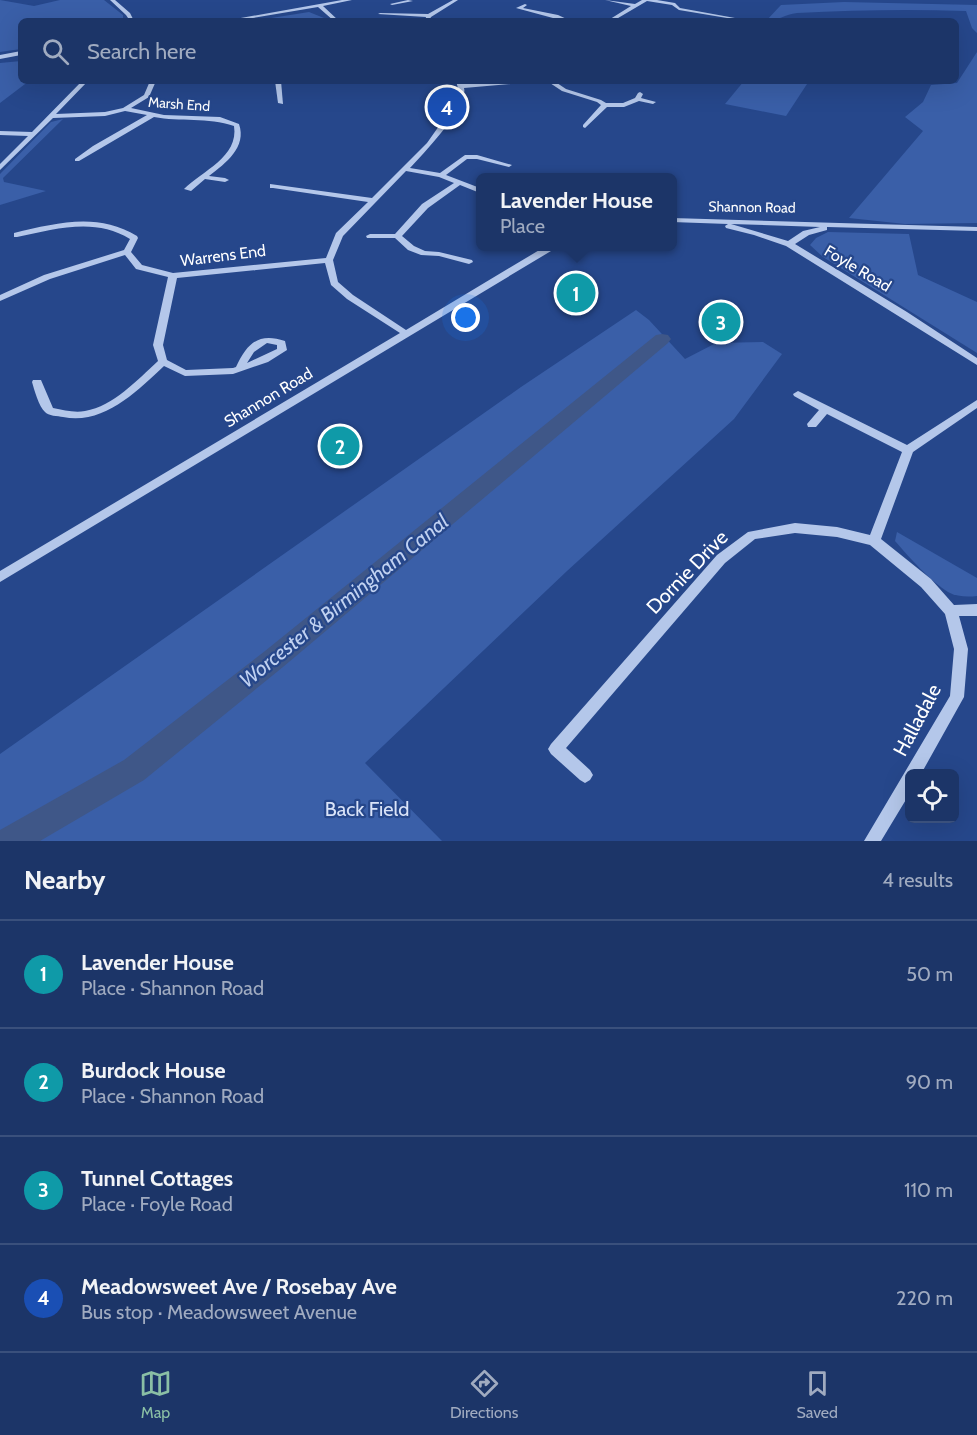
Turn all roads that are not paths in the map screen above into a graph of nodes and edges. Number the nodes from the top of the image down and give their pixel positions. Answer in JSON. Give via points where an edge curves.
{"nodes":[{"id":1,"x":112,"y":0,"type":"edge"},
{"id":2,"x":350,"y":0,"type":"edge"},
{"id":3,"x":456,"y":0,"type":"edge"},
{"id":4,"x":607,"y":0,"type":"edge"},
{"id":5,"x":645,"y":0,"type":"edge"},
{"id":6,"x":649,"y":0,"type":"edge"},
{"id":7,"x":408,"y":2,"type":"edge"},
{"id":8,"x":392,"y":4,"type":"dead end"},
{"id":9,"x":525,"y":5,"type":"dead end"},
{"id":10,"x":633,"y":5,"type":"junction"},
{"id":11,"x":320,"y":6,"type":"junction"},
{"id":12,"x":380,"y":14,"type":"dead end"},
{"id":13,"x":403,"y":15,"type":"junction"},
{"id":14,"x":130,"y":18,"type":"edge"},
{"id":15,"x":245,"y":18,"type":"edge"},
{"id":16,"x":334,"y":18,"type":"edge"},
{"id":17,"x":422,"y":18,"type":"edge"},
{"id":18,"x":429,"y":18,"type":"edge"},
{"id":19,"x":562,"y":18,"type":"edge"},
{"id":20,"x":614,"y":18,"type":"edge"},
{"id":21,"x":734,"y":18,"type":"dead end"},
{"id":22,"x":18,"y":54,"type":"edge"},
{"id":23,"x":0,"y":57,"type":"edge"},
{"id":24,"x":82,"y":84,"type":"edge"},
{"id":25,"x":152,"y":84,"type":"edge"},
{"id":26,"x":278,"y":84,"type":"edge"},
{"id":27,"x":460,"y":84,"type":"edge"},
{"id":28,"x":555,"y":84,"type":"edge"},
{"id":29,"x":653,"y":102,"type":"dead end"},
{"id":30,"x":281,"y":103,"type":"dead end"},
{"id":31,"x":605,"y":105,"type":"junction"},
{"id":32,"x":125,"y":109,"type":"junction"},
{"id":33,"x":50,"y":116,"type":"junction"},
{"id":34,"x":151,"y":116,"type":"junction"},
{"id":35,"x":585,"y":126,"type":"dead end"},
{"id":36,"x":0,"y":133,"type":"edge"},
{"id":37,"x":33,"y":134,"type":"junction"},
{"id":38,"x":77,"y":160,"type":"dead end"},
{"id":39,"x":509,"y":165,"type":"dead end"},
{"id":40,"x":0,"y":168,"type":"edge"},
{"id":41,"x":405,"y":169,"type":"junction"},
{"id":42,"x":441,"y":175,"type":"junction"},
{"id":43,"x":202,"y":177,"type":"junction"},
{"id":44,"x":225,"y":180,"type":"dead end"},
{"id":45,"x":459,"y":183,"type":"junction"},
{"id":46,"x":273,"y":186,"type":"dead end"},
{"id":47,"x":188,"y":189,"type":"dead end"},
{"id":48,"x":476,"y":189,"type":"edge"},
{"id":49,"x":373,"y":200,"type":"junction"},
{"id":50,"x":677,"y":220,"type":"edge"},
{"id":51,"x":766,"y":222,"type":"junction"},
{"id":52,"x":788,"y":222,"type":"junction"},
{"id":53,"x":713,"y":223,"type":"junction"},
{"id":54,"x":831,"y":225,"type":"junction"},
{"id":55,"x":977,"y":229,"type":"edge"},
{"id":56,"x":813,"y":231,"type":"junction"},
{"id":57,"x":757,"y":232,"type":"junction"},
{"id":58,"x":18,"y":235,"type":"dead end"},
{"id":59,"x":370,"y":236,"type":"dead end"},
{"id":60,"x":397,"y":236,"type":"junction"},
{"id":61,"x":789,"y":244,"type":"junction"},
{"id":62,"x":545,"y":251,"type":"edge"},
{"id":63,"x":128,"y":252,"type":"junction"},
{"id":64,"x":328,"y":260,"type":"junction"},
{"id":65,"x":469,"y":262,"type":"dead end"},
{"id":66,"x":173,"y":276,"type":"junction"},
{"id":67,"x":0,"y":298,"type":"edge"},
{"id":68,"x":407,"y":334,"type":"junction"},
{"id":69,"x":163,"y":362,"type":"junction"},
{"id":70,"x":977,"y":362,"type":"edge"},
{"id":71,"x":240,"y":369,"type":"dead end"},
{"id":72,"x":37,"y":382,"type":"dead end"},
{"id":73,"x":798,"y":394,"type":"dead end"},
{"id":74,"x":977,"y":403,"type":"edge"},
{"id":75,"x":826,"y":409,"type":"junction"},
{"id":76,"x":812,"y":424,"type":"dead end"},
{"id":77,"x":908,"y":450,"type":"junction"},
{"id":78,"x":874,"y":541,"type":"junction"},
{"id":79,"x":0,"y":577,"type":"edge"},
{"id":80,"x":977,"y":610,"type":"edge"},
{"id":81,"x":951,"y":611,"type":"junction"},
{"id":82,"x":915,"y":769,"type":"edge"},
{"id":83,"x":585,"y":775,"type":"dead end"},
{"id":84,"x":905,"y":784,"type":"edge"},
{"id":85,"x":872,"y":841,"type":"edge"}],
"edges":[{"from":1,"to":14,"type":"street"},
{"from":2,"to":11,"type":"street"},
{"from":3,"to":18,"type":"street"},
{"from":4,"to":10,"type":"street"},
{"from":5,"to":10,"type":"street"},
{"from":6,"to":21,"type":"street"},
{"from":7,"to":8,"type":"street"},
{"from":7,"to":13,"type":"street"},
{"from":9,"to":19,"type":"street","via":[[518,8]]},
{"from":10,"to":20,"type":"street"},
{"from":11,"to":15,"type":"street"},
{"from":11,"to":16,"type":"street"},
{"from":12,"to":13,"type":"street"},
{"from":13,"to":17,"type":"street"},
{"from":22,"to":23,"type":"street"},
{"from":24,"to":33,"type":"street"},
{"from":25,"to":32,"type":"street","via":[[147,96]]},
{"from":26,"to":30,"type":"street"},
{"from":27,"to":41,"type":"street","via":[[461,99],[429,144]]},
{"from":28,"to":31,"type":"street"},
{"from":29,"to":31,"type":"street","via":[[639,96],[624,105]]},
{"from":31,"to":35,"type":"street"},
{"from":32,"to":33,"type":"street","name":"Marsh End","via":[[105,114]]},
{"from":32,"to":34,"type":"street","name":"Marsh End"},
{"from":33,"to":37,"type":"street"},
{"from":34,"to":38,"type":"street"},
{"from":34,"to":43,"type":"street","name":"Marsh End","via":[[201,116],[237,125],[238,142],[227,157]]},
{"from":36,"to":37,"type":"street"},
{"from":37,"to":40,"type":"street"},
{"from":39,"to":42,"type":"street","via":[[477,156],[465,157]]},
{"from":41,"to":42,"type":"street"},
{"from":41,"to":49,"type":"street"},
{"from":42,"to":45,"type":"street"},
{"from":43,"to":44,"type":"street"},
{"from":43,"to":47,"type":"street","name":"Marsh End"},
{"from":45,"to":48,"type":"street"},
{"from":45,"to":60,"type":"street","via":[[425,206]]},
{"from":46,"to":49,"type":"street"},
{"from":49,"to":64,"type":"street","via":[[339,235]]},
{"from":50,"to":53,"type":"street","name":"Shannon Road"},
{"from":51,"to":52,"type":"street","name":"Shannon Road"},
{"from":51,"to":53,"type":"street","name":"Shannon Road"},
{"from":51,"to":57,"type":"street"},
{"from":52,"to":54,"type":"street","name":"Shannon Road"},
{"from":52,"to":56,"type":"street"},
{"from":53,"to":57,"type":"street","name":"Foyle Road"},
{"from":54,"to":55,"type":"street","name":"Shannon Road"},
{"from":54,"to":56,"type":"street","name":"Shannon Road"},
{"from":56,"to":61,"type":"street","name":"Shannon Road"},
{"from":57,"to":61,"type":"street","name":"Foyle Road"},
{"from":58,"to":63,"type":"street","via":[[70,224],[106,225],[134,238]]},
{"from":59,"to":60,"type":"street"},
{"from":60,"to":65,"type":"street","via":[[424,253]]},
{"from":61,"to":70,"type":"street","name":"Foyle Road"},
{"from":62,"to":68,"type":"street","name":"Shannon Road"},
{"from":63,"to":66,"type":"street","via":[[139,267]]},
{"from":63,"to":67,"type":"street","via":[[47,277]]},
{"from":64,"to":66,"type":"street","name":"Warrens End"},
{"from":64,"to":68,"type":"street","via":[[334,283]]},
{"from":66,"to":69,"type":"street","name":"Warrens End","via":[[158,345]]},
{"from":68,"to":79,"type":"street","name":"Shannon Road"},
{"from":69,"to":71,"type":"street","via":[[185,373]]},
{"from":69,"to":72,"type":"street","via":[[104,408],[74,415],[49,411]]},
{"from":73,"to":75,"type":"street"},
{"from":74,"to":77,"type":"street"},
{"from":75,"to":76,"type":"street"},
{"from":75,"to":77,"type":"street"},
{"from":77,"to":78,"type":"street"},
{"from":78,"to":81,"type":"street","name":"Halladale","via":[[899,559]]},
{"from":78,"to":83,"type":"street","name":"Dornie Drive","via":[[795,528],[753,535],[721,559],[556,749]]},
{"from":80,"to":81,"type":"street"},
{"from":81,"to":82,"type":"street","name":"Halladale","via":[[961,649],[957,698]]},
{"from":84,"to":85,"type":"street","name":"Halladale"}]}
